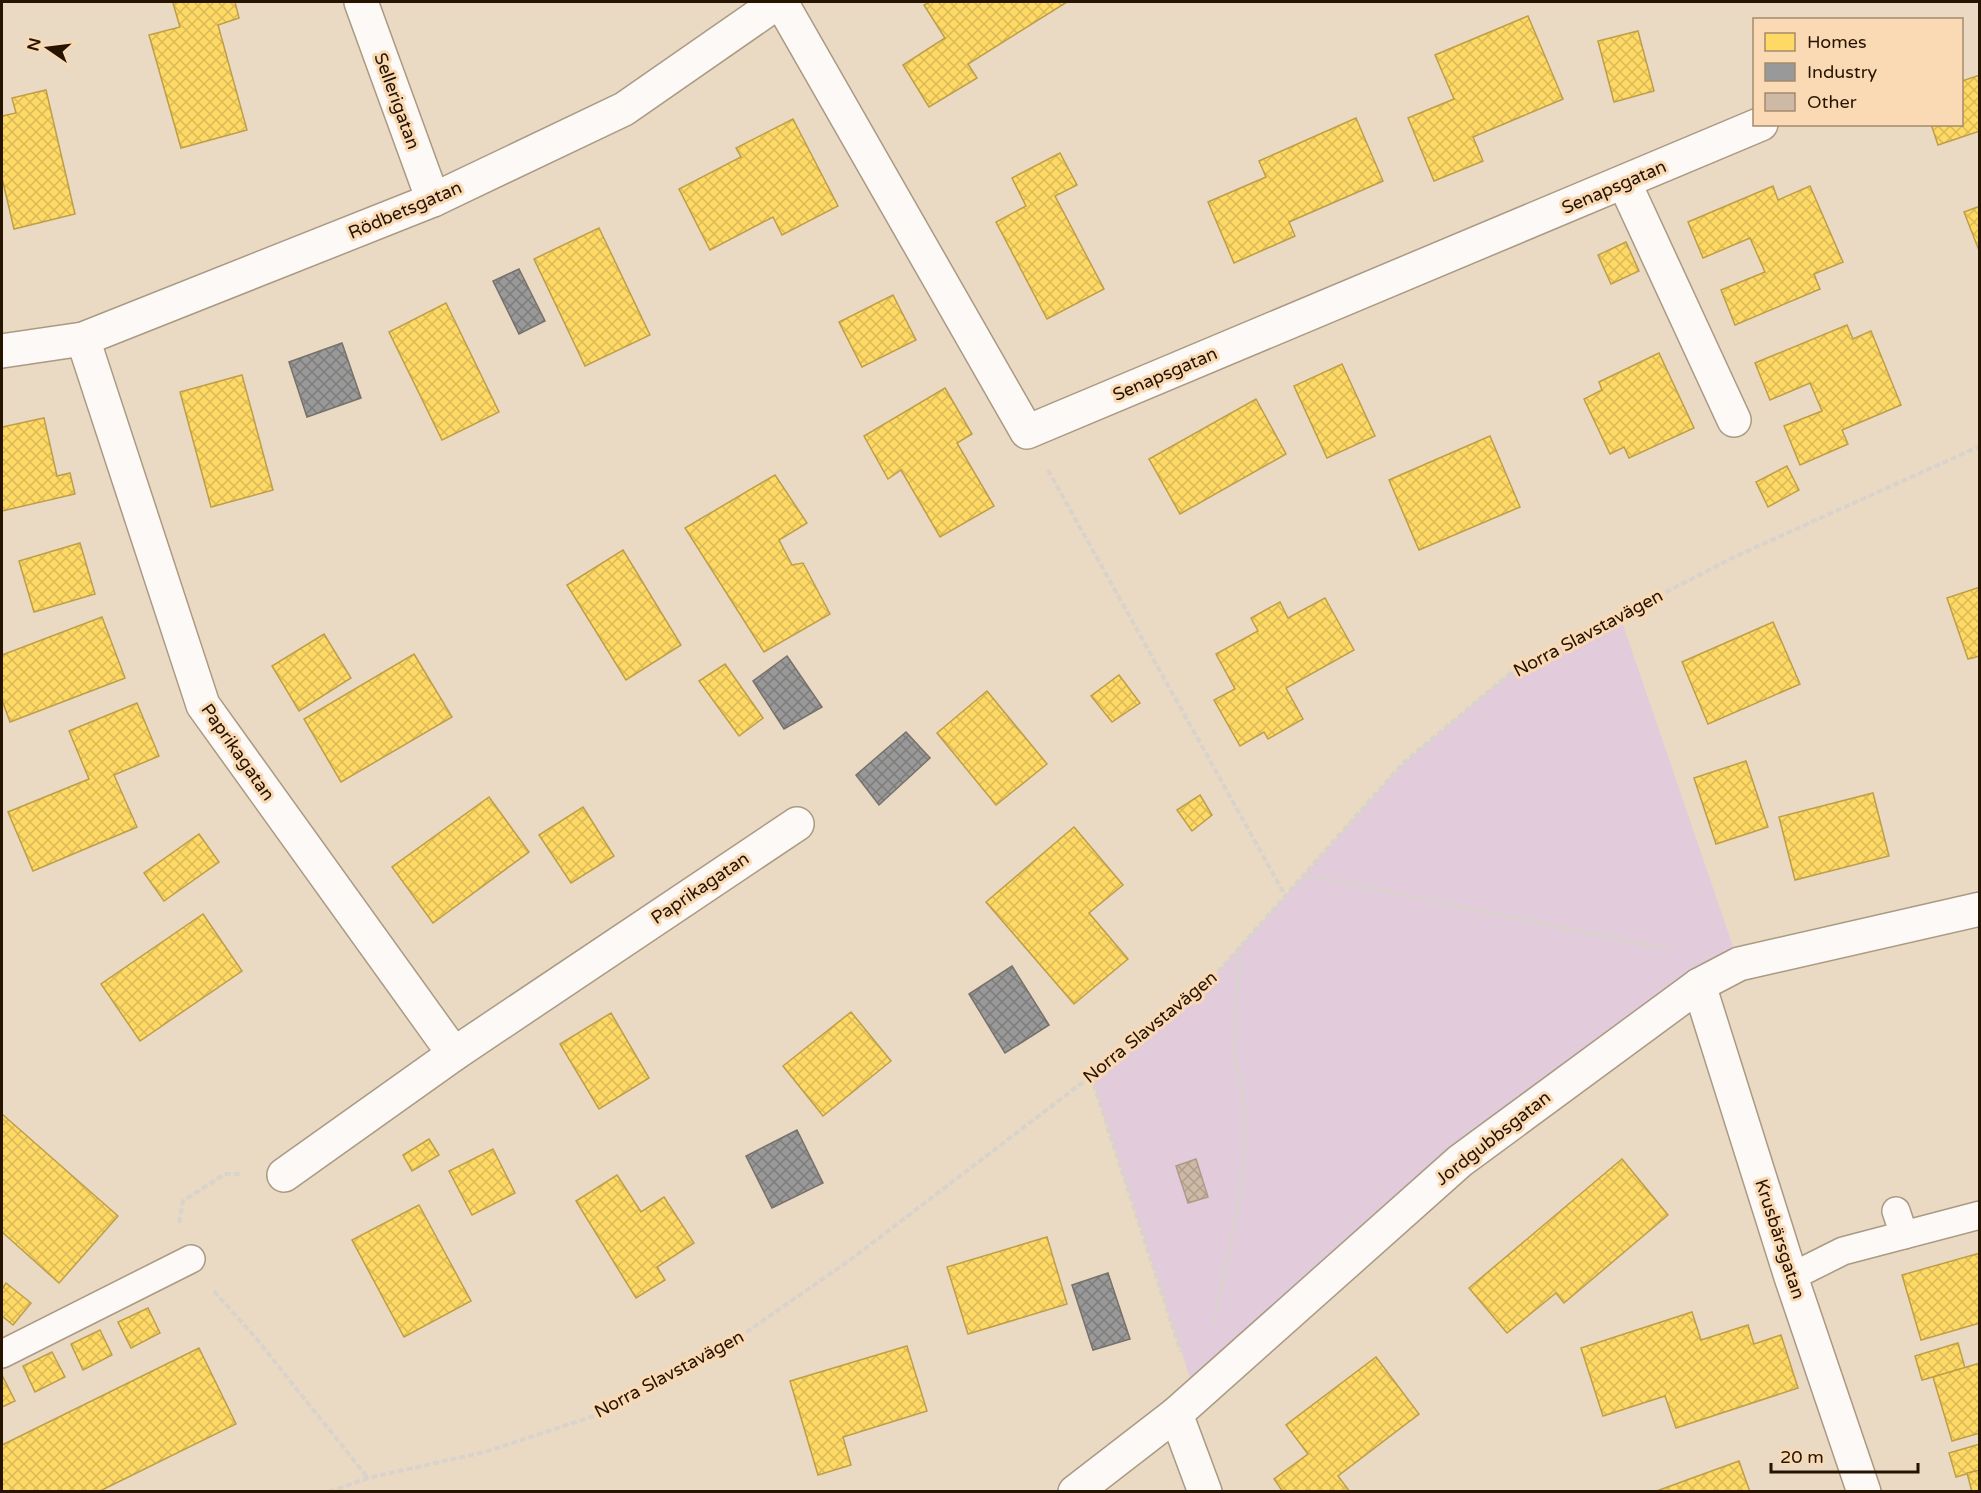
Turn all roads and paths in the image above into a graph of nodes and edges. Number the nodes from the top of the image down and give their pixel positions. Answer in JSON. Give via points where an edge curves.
{"nodes":[{"id":1,"x":361,"y":2,"type":"edge"},
{"id":2,"x":779,"y":2,"type":"edge"},
{"id":3,"x":1756,"y":126,"type":"edge"},
{"id":4,"x":1624,"y":182,"type":"junction"},
{"id":5,"x":434,"y":200,"type":"junction"},
{"id":6,"x":83,"y":339,"type":"junction"},
{"id":7,"x":2,"y":351,"type":"edge"},
{"id":8,"x":1734,"y":420,"type":"dead end"},
{"id":9,"x":1027,"y":432,"type":"junction"},
{"id":10,"x":1980,"y":446,"type":"edge"},
{"id":11,"x":797,"y":824,"type":"dead end"},
{"id":12,"x":1306,"y":874,"type":"junction"},
{"id":13,"x":1286,"y":897,"type":"junction"},
{"id":14,"x":1980,"y":909,"type":"edge"},
{"id":15,"x":1240,"y":948,"type":"junction"},
{"id":16,"x":1739,"y":964,"type":"junction"},
{"id":17,"x":1700,"y":985,"type":"junction"},
{"id":18,"x":454,"y":1053,"type":"junction"},
{"id":19,"x":1091,"y":1076,"type":"junction"},
{"id":20,"x":284,"y":1175,"type":"joint"},
{"id":21,"x":1980,"y":1215,"type":"edge"},
{"id":22,"x":191,"y":1259,"type":"junction"},
{"id":23,"x":1791,"y":1277,"type":"junction"},
{"id":24,"x":1213,"y":1328,"type":"dead end"},
{"id":25,"x":5,"y":1347,"type":"edge"},
{"id":26,"x":1186,"y":1405,"type":"junction"},
{"id":27,"x":368,"y":1478,"type":"junction"},
{"id":28,"x":329,"y":1491,"type":"edge"},
{"id":29,"x":1075,"y":1491,"type":"edge"},
{"id":30,"x":1205,"y":1491,"type":"edge"},
{"id":31,"x":1864,"y":1491,"type":"edge"}],
"edges":[{"from":1,"to":5,"type":"street","name":"Sellerigatan"},
{"from":2,"to":5,"type":"street","name":"Rödbetsgatan","via":[[624,109]]},
{"from":2,"to":9,"type":"street"},
{"from":3,"to":4,"type":"street","name":"Senapsgatan"},
{"from":4,"to":8,"type":"street"},
{"from":4,"to":9,"type":"street","name":"Senapsgatan"},
{"from":5,"to":6,"type":"street","name":"Rödbetsgatan"},
{"from":6,"to":7,"type":"street","name":"Rödbetsgatan"},
{"from":6,"to":18,"type":"street","name":"Paprikagatan","via":[[203,705]]},
{"from":9,"to":13,"type":"path"},
{"from":10,"to":12,"type":"path","name":"Norra Slavstavägen","via":[[1734,557],[1513,671],[1402,764]]},
{"from":11,"to":18,"type":"street","name":"Paprikagatan"},
{"from":12,"to":13,"type":"path","name":"Norra Slavstavägen"},
{"from":12,"to":16,"type":"path"},
{"from":13,"to":15,"type":"path","name":"Norra Slavstavägen"},
{"from":14,"to":16,"type":"street","name":"Jordgubbsgatan"},
{"from":15,"to":19,"type":"path","name":"Norra Slavstavägen","via":[[1210,981]]},
{"from":15,"to":24,"type":"path","via":[[1235,1058],[1244,1100],[1245,1146],[1237,1214]]},
{"from":16,"to":17,"type":"street","name":"Jordgubbsgatan"},
{"from":17,"to":23,"type":"street","name":"Krusbärsgatan"},
{"from":17,"to":26,"type":"street","name":"Jordgubbsgatan","via":[[1460,1161]]},
{"from":18,"to":20,"type":"street","name":"Paprikagatan"},
{"from":19,"to":26,"type":"path"},
{"from":19,"to":27,"type":"path","name":"Norra Slavstavägen","via":[[850,1260],[728,1345],[600,1414],[485,1452]]},
{"from":20,"to":22,"type":"path","via":[[225,1174],[183,1201],[177,1235]]},
{"from":21,"to":23,"type":"lane","via":[[1900,1223]]},
{"from":22,"to":25,"type":"lane"},
{"from":22,"to":27,"type":"path","via":[[199,1274]]},
{"from":23,"to":31,"type":"street","name":"Krusbärsgatan"},
{"from":26,"to":29,"type":"street","name":"Jordgubbsgatan"},
{"from":26,"to":30,"type":"street"},
{"from":27,"to":28,"type":"path","name":"Norra Slavstavägen"}]}
